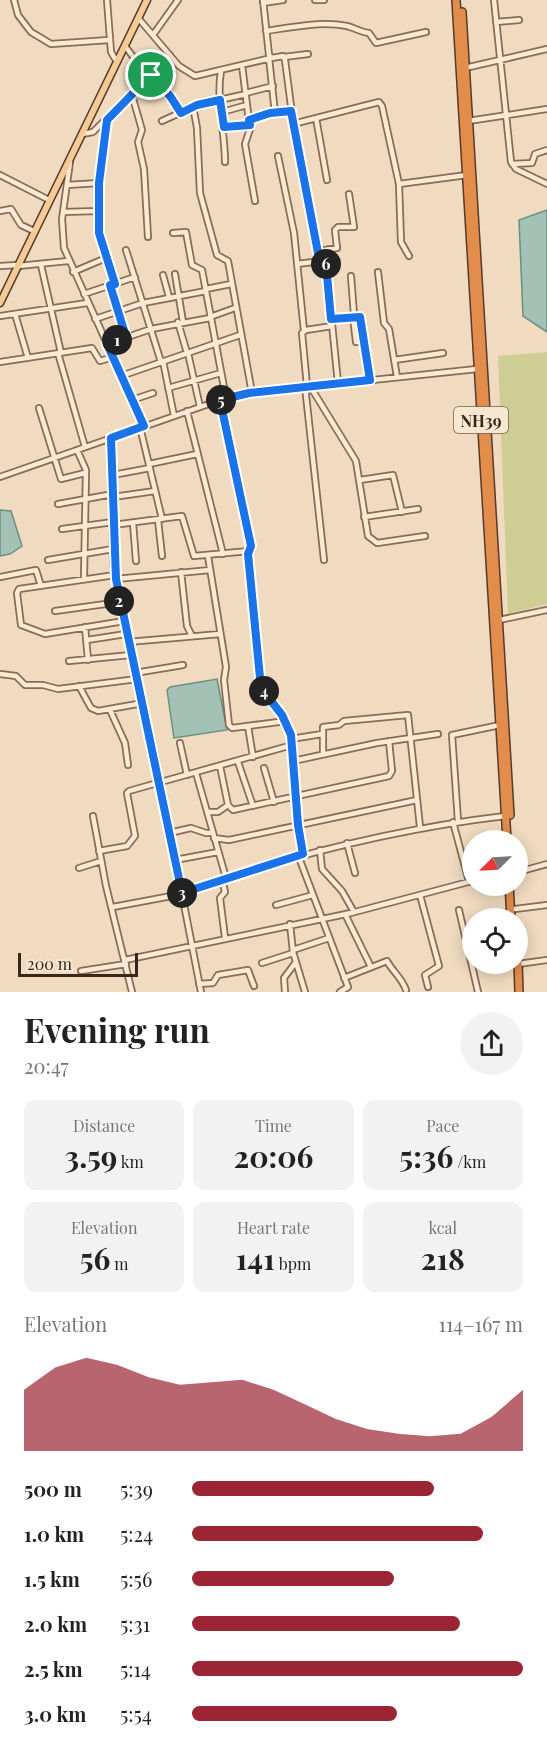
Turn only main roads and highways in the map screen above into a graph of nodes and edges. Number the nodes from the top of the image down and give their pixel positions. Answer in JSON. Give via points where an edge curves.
{"nodes":[{"id":1,"x":147,"y":0,"type":"edge"},
{"id":2,"x":459,"y":0,"type":"edge"},
{"id":3,"x":0,"y":303,"type":"edge"},
{"id":4,"x":507,"y":830,"type":"edge"},
{"id":5,"x":509,"y":830,"type":"edge"},
{"id":6,"x":516,"y":974,"type":"edge"},
{"id":7,"x":517,"y":992,"type":"edge"}],
"edges":[{"from":1,"to":3,"type":"main road"},
{"from":2,"to":4,"type":"highway","number":"NH39","via":[[477,369]]},
{"from":2,"to":5,"type":"highway","number":"NH39"},
{"from":6,"to":7,"type":"highway"}]}
